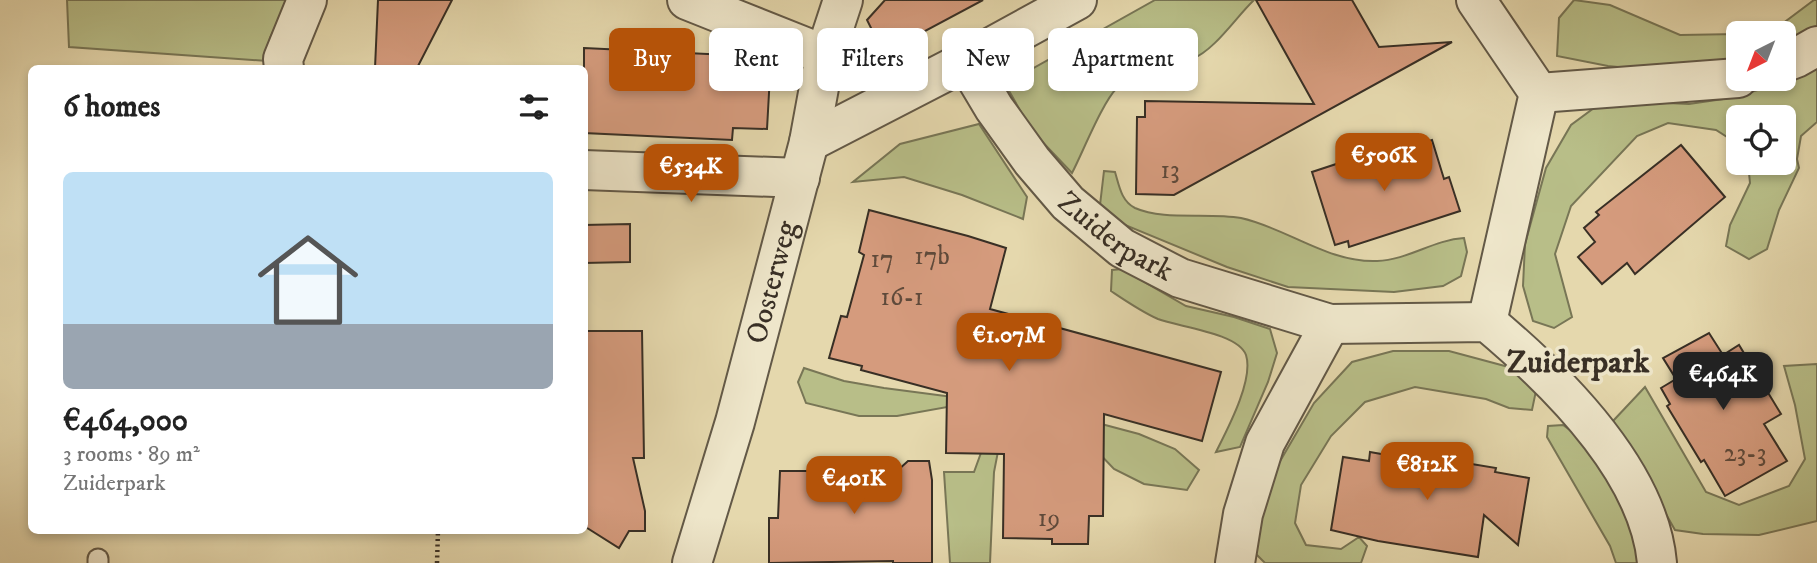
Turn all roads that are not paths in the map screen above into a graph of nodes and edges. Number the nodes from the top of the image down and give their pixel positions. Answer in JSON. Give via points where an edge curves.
{"nodes":[{"id":1,"x":306,"y":0,"type":"edge"},
{"id":2,"x":687,"y":0,"type":"edge"},
{"id":3,"x":843,"y":0,"type":"edge"},
{"id":4,"x":1077,"y":0,"type":"edge"},
{"id":5,"x":1476,"y":0,"type":"edge"},
{"id":6,"x":834,"y":28,"type":"edge"},
{"id":7,"x":1027,"y":28,"type":"edge"},
{"id":8,"x":1817,"y":46,"type":"edge"},
{"id":9,"x":817,"y":52,"type":"edge"},
{"id":10,"x":1796,"y":58,"type":"edge"},
{"id":11,"x":284,"y":65,"type":"edge"},
{"id":12,"x":942,"y":76,"type":"edge"},
{"id":13,"x":1726,"y":79,"type":"edge"},
{"id":14,"x":818,"y":91,"type":"edge"},
{"id":15,"x":984,"y":91,"type":"edge"},
{"id":16,"x":1539,"y":93,"type":"junction"},
{"id":17,"x":804,"y":160,"type":"junction"},
{"id":18,"x":588,"y":170,"type":"edge"},
{"id":19,"x":1488,"y":322,"type":"junction"},
{"id":20,"x":1330,"y":324,"type":"junction"},
{"id":21,"x":692,"y":563,"type":"edge"},
{"id":22,"x":1235,"y":563,"type":"edge"},
{"id":23,"x":1657,"y":563,"type":"edge"}],
"edges":[{"from":1,"to":11,"type":"street"},
{"from":2,"to":9,"type":"street"},
{"from":3,"to":6,"type":"street","name":"Oosterweg"},
{"from":4,"to":7,"type":"street"},
{"from":5,"to":16,"type":"street"},
{"from":8,"to":10,"type":"street"},
{"from":12,"to":17,"type":"street"},
{"from":13,"to":16,"type":"street"},
{"from":14,"to":17,"type":"street","name":"Oosterweg"},
{"from":15,"to":20,"type":"street","name":"Zuiderpark","via":[[1031,161],[1068,203],[1122,248],[1180,278]]},
{"from":16,"to":19,"type":"street"},
{"from":17,"to":18,"type":"street"},
{"from":17,"to":21,"type":"street","name":"Oosterweg","via":[[735,422]]},
{"from":19,"to":20,"type":"street","name":"Zuiderpark"},
{"from":19,"to":23,"type":"street","via":[[1582,413],[1633,484],[1655,543]]},
{"from":20,"to":22,"type":"street","via":[[1265,443],[1243,513]]}]}
